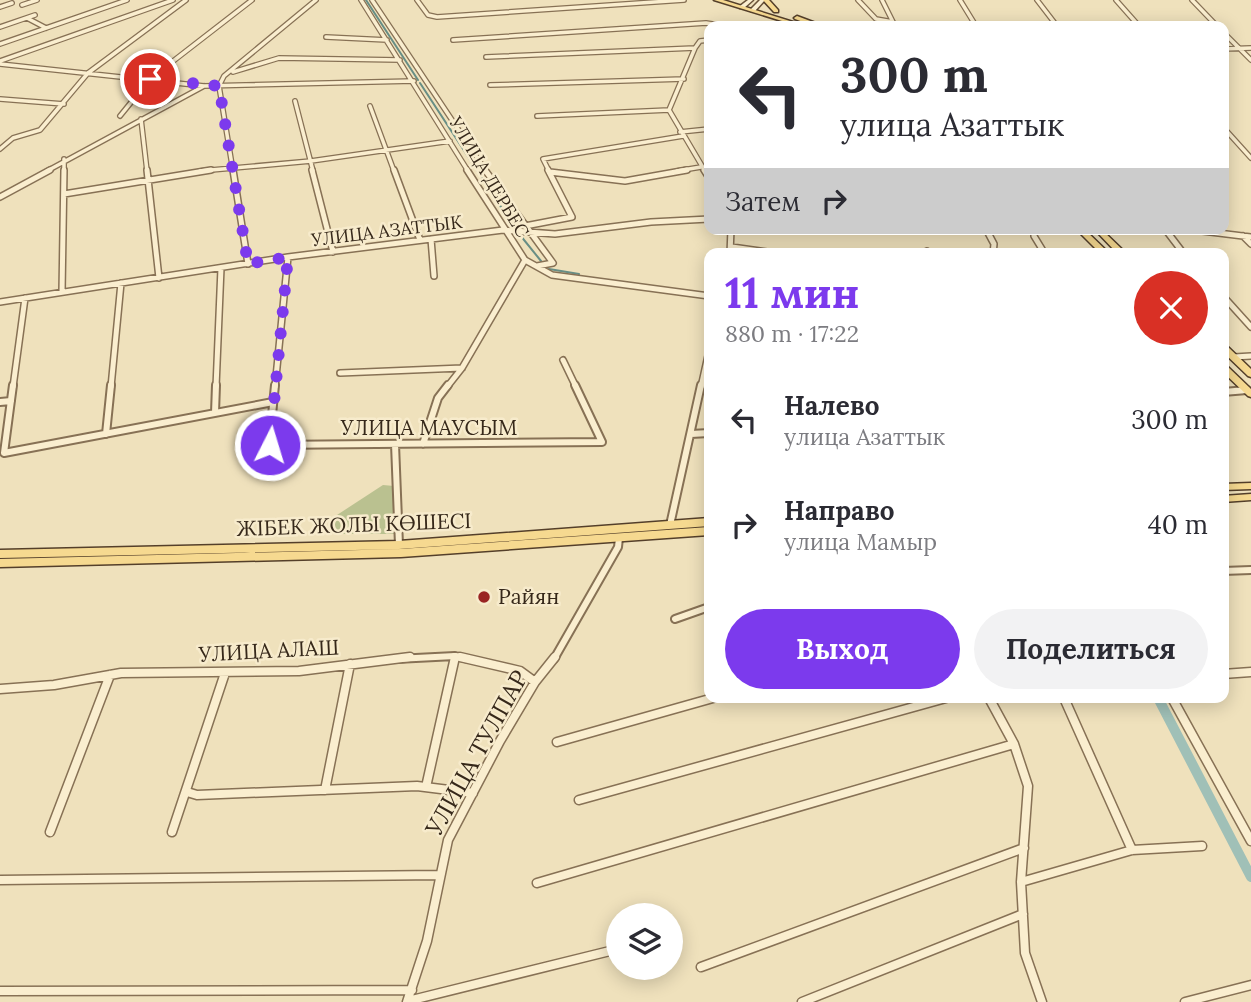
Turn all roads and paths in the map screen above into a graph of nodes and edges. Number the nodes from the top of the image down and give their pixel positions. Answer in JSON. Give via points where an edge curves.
{"nodes":[{"id":1,"x":37,"y":0,"type":"edge"},
{"id":2,"x":127,"y":0,"type":"edge"},
{"id":3,"x":174,"y":0,"type":"edge"},
{"id":4,"x":252,"y":0,"type":"edge"},
{"id":5,"x":316,"y":0,"type":"edge"},
{"id":6,"x":361,"y":0,"type":"edge"},
{"id":7,"x":372,"y":0,"type":"edge"},
{"id":8,"x":417,"y":0,"type":"edge"},
{"id":9,"x":684,"y":0,"type":"edge"},
{"id":10,"x":717,"y":0,"type":"edge"},
{"id":11,"x":858,"y":0,"type":"edge"},
{"id":12,"x":882,"y":0,"type":"edge"},
{"id":13,"x":960,"y":0,"type":"edge"},
{"id":14,"x":1037,"y":0,"type":"edge"},
{"id":15,"x":1116,"y":0,"type":"edge"},
{"id":16,"x":1192,"y":0,"type":"edge"},
{"id":17,"x":184,"y":1,"type":"edge"},
{"id":18,"x":750,"y":1,"type":"edge"},
{"id":19,"x":763,"y":2,"type":"edge"},
{"id":20,"x":12,"y":3,"type":"dead end"},
{"id":21,"x":741,"y":3,"type":"edge"},
{"id":22,"x":22,"y":5,"type":"dead end"},
{"id":23,"x":0,"y":7,"type":"edge"},
{"id":24,"x":753,"y":10,"type":"junction"},
{"id":25,"x":35,"y":15,"type":"dead end"},
{"id":26,"x":27,"y":18,"type":"junction"},
{"id":27,"x":787,"y":21,"type":"edge"},
{"id":28,"x":805,"y":21,"type":"edge"},
{"id":29,"x":883,"y":21,"type":"edge"},
{"id":30,"x":892,"y":21,"type":"edge"},
{"id":31,"x":973,"y":21,"type":"edge"},
{"id":32,"x":1053,"y":21,"type":"edge"},
{"id":33,"x":1135,"y":21,"type":"edge"},
{"id":34,"x":1212,"y":21,"type":"edge"},
{"id":35,"x":704,"y":23,"type":"edge"},
{"id":36,"x":0,"y":27,"type":"edge"},
{"id":37,"x":46,"y":28,"type":"junction"},
{"id":38,"x":326,"y":37,"type":"dead end"},
{"id":39,"x":1229,"y":38,"type":"edge"},
{"id":40,"x":387,"y":40,"type":"junction"},
{"id":41,"x":453,"y":40,"type":"dead end"},
{"id":42,"x":704,"y":41,"type":"edge"},
{"id":43,"x":0,"y":44,"type":"edge"},
{"id":44,"x":695,"y":48,"type":"junction"},
{"id":45,"x":1239,"y":48,"type":"junction"},
{"id":46,"x":1251,"y":48,"type":"edge"},
{"id":47,"x":1229,"y":49,"type":"edge"},
{"id":48,"x":486,"y":57,"type":"dead end"},
{"id":49,"x":400,"y":60,"type":"junction"},
{"id":50,"x":1251,"y":60,"type":"edge"},
{"id":51,"x":0,"y":63,"type":"edge"},
{"id":52,"x":88,"y":73,"type":"junction"},
{"id":53,"x":228,"y":74,"type":"junction"},
{"id":54,"x":150,"y":79,"type":"junction"},
{"id":55,"x":684,"y":79,"type":"junction"},
{"id":56,"x":414,"y":81,"type":"junction"},
{"id":57,"x":490,"y":85,"type":"dead end"},
{"id":58,"x":204,"y":86,"type":"junction"},
{"id":59,"x":219,"y":86,"type":"junction"},
{"id":60,"x":0,"y":99,"type":"edge"},
{"id":61,"x":295,"y":102,"type":"dead end"},
{"id":62,"x":64,"y":104,"type":"junction"},
{"id":63,"x":370,"y":106,"type":"dead end"},
{"id":64,"x":669,"y":110,"type":"junction"},
{"id":65,"x":537,"y":116,"type":"dead end"},
{"id":66,"x":120,"y":117,"type":"dead end"},
{"id":67,"x":141,"y":119,"type":"junction"},
{"id":68,"x":704,"y":130,"type":"edge"},
{"id":69,"x":681,"y":134,"type":"junction"},
{"id":70,"x":1229,"y":134,"type":"edge"},
{"id":71,"x":450,"y":141,"type":"junction"},
{"id":72,"x":0,"y":149,"type":"edge"},
{"id":73,"x":387,"y":151,"type":"junction"},
{"id":74,"x":1251,"y":158,"type":"edge"},
{"id":75,"x":64,"y":159,"type":"junction"},
{"id":76,"x":311,"y":161,"type":"junction"},
{"id":77,"x":704,"y":164,"type":"edge"},
{"id":78,"x":700,"y":165,"type":"junction"},
{"id":79,"x":233,"y":166,"type":"junction"},
{"id":80,"x":704,"y":171,"type":"edge"},
{"id":81,"x":550,"y":172,"type":"junction"},
{"id":82,"x":149,"y":180,"type":"junction"},
{"id":83,"x":64,"y":194,"type":"junction"},
{"id":84,"x":0,"y":197,"type":"edge"},
{"id":85,"x":704,"y":219,"type":"edge"},
{"id":86,"x":527,"y":228,"type":"junction"},
{"id":87,"x":503,"y":230,"type":"junction"},
{"id":88,"x":1229,"y":234,"type":"edge"},
{"id":89,"x":731,"y":235,"type":"edge"},
{"id":90,"x":1085,"y":235,"type":"edge"},
{"id":91,"x":1103,"y":235,"type":"edge"},
{"id":92,"x":1243,"y":236,"type":"junction"},
{"id":93,"x":1251,"y":237,"type":"edge"},
{"id":94,"x":431,"y":239,"type":"junction"},
{"id":95,"x":420,"y":240,"type":"junction"},
{"id":96,"x":1251,"y":244,"type":"edge"},
{"id":97,"x":732,"y":247,"type":"joint"},
{"id":98,"x":739,"y":248,"type":"edge"},
{"id":99,"x":1100,"y":248,"type":"edge"},
{"id":100,"x":1117,"y":248,"type":"edge"},
{"id":101,"x":333,"y":252,"type":"junction"},
{"id":102,"x":288,"y":257,"type":"junction"},
{"id":103,"x":525,"y":260,"type":"junction"},
{"id":104,"x":248,"y":264,"type":"junction"},
{"id":105,"x":537,"y":266,"type":"junction"},
{"id":106,"x":221,"y":268,"type":"junction"},
{"id":107,"x":434,"y":276,"type":"dead end"},
{"id":108,"x":159,"y":278,"type":"junction"},
{"id":109,"x":121,"y":283,"type":"junction"},
{"id":110,"x":62,"y":292,"type":"junction"},
{"id":111,"x":704,"y":295,"type":"edge"},
{"id":112,"x":25,"y":298,"type":"junction"},
{"id":113,"x":0,"y":302,"type":"edge"},
{"id":114,"x":1229,"y":303,"type":"edge"},
{"id":115,"x":1251,"y":327,"type":"edge"},
{"id":116,"x":1229,"y":352,"type":"edge"},
{"id":117,"x":1251,"y":356,"type":"edge"},
{"id":118,"x":1234,"y":357,"type":"junction"},
{"id":119,"x":563,"y":360,"type":"dead end"},
{"id":120,"x":461,"y":368,"type":"junction"},
{"id":121,"x":340,"y":373,"type":"dead end"},
{"id":122,"x":1229,"y":373,"type":"edge"},
{"id":123,"x":704,"y":374,"type":"edge"},
{"id":124,"x":1251,"y":374,"type":"edge"},
{"id":125,"x":1229,"y":392,"type":"edge"},
{"id":126,"x":1249,"y":392,"type":"edge"},
{"id":127,"x":11,"y":401,"type":"junction"},
{"id":128,"x":0,"y":402,"type":"edge"},
{"id":129,"x":273,"y":402,"type":"junction"},
{"id":130,"x":215,"y":413,"type":"junction"},
{"id":131,"x":704,"y":433,"type":"edge"},
{"id":132,"x":106,"y":434,"type":"junction"},
{"id":133,"x":691,"y":434,"type":"junction"},
{"id":134,"x":395,"y":444,"type":"junction"},
{"id":135,"x":423,"y":444,"type":"junction"},
{"id":136,"x":1251,"y":486,"type":"edge"},
{"id":137,"x":1229,"y":487,"type":"edge"},
{"id":138,"x":1251,"y":497,"type":"edge"},
{"id":139,"x":1229,"y":499,"type":"edge"},
{"id":140,"x":704,"y":522,"type":"edge"},
{"id":141,"x":670,"y":525,"type":"junction"},
{"id":142,"x":704,"y":531,"type":"edge"},
{"id":143,"x":619,"y":538,"type":"junction"},
{"id":144,"x":399,"y":545,"type":"junction"},
{"id":145,"x":0,"y":554,"type":"edge"},
{"id":146,"x":0,"y":563,"type":"edge"},
{"id":147,"x":1251,"y":570,"type":"edge"},
{"id":148,"x":1229,"y":572,"type":"edge"},
{"id":149,"x":704,"y":609,"type":"edge"},
{"id":150,"x":675,"y":619,"type":"dead end"},
{"id":151,"x":455,"y":656,"type":"junction"},
{"id":152,"x":350,"y":664,"type":"junction"},
{"id":153,"x":1251,"y":672,"type":"edge"},
{"id":154,"x":225,"y":673,"type":"junction"},
{"id":155,"x":1229,"y":674,"type":"edge"},
{"id":156,"x":110,"y":675,"type":"junction"},
{"id":157,"x":535,"y":682,"type":"junction"},
{"id":158,"x":0,"y":689,"type":"edge"},
{"id":159,"x":704,"y":701,"type":"edge"},
{"id":160,"x":928,"y":703,"type":"edge"},
{"id":161,"x":992,"y":703,"type":"edge"},
{"id":162,"x":1066,"y":703,"type":"edge"},
{"id":163,"x":1175,"y":703,"type":"edge"},
{"id":164,"x":556,"y":742,"type":"dead end"},
{"id":165,"x":1014,"y":744,"type":"junction"},
{"id":166,"x":426,"y":787,"type":"junction"},
{"id":167,"x":325,"y":790,"type":"junction"},
{"id":168,"x":187,"y":792,"type":"junction"},
{"id":169,"x":473,"y":793,"type":"junction"},
{"id":170,"x":579,"y":800,"type":"dead end"},
{"id":171,"x":50,"y":832,"type":"dead end"},
{"id":172,"x":173,"y":832,"type":"dead end"},
{"id":173,"x":1251,"y":841,"type":"edge"},
{"id":174,"x":1202,"y":846,"type":"dead end"},
{"id":175,"x":1024,"y":848,"type":"junction"},
{"id":176,"x":1132,"y":850,"type":"junction"},
{"id":177,"x":439,"y":874,"type":"junction"},
{"id":178,"x":0,"y":880,"type":"edge"},
{"id":179,"x":1021,"y":882,"type":"junction"},
{"id":180,"x":537,"y":883,"type":"dead end"},
{"id":181,"x":1023,"y":914,"type":"junction"},
{"id":182,"x":606,"y":952,"type":"edge"},
{"id":183,"x":701,"y":967,"type":"dead end"},
{"id":184,"x":1251,"y":985,"type":"edge"},
{"id":185,"x":411,"y":990,"type":"junction"},
{"id":186,"x":0,"y":991,"type":"edge"},
{"id":187,"x":408,"y":1001,"type":"edge"},
{"id":188,"x":802,"y":1002,"type":"edge"},
{"id":189,"x":1042,"y":1002,"type":"edge"},
{"id":190,"x":1185,"y":1002,"type":"edge"}],
"edges":[{"from":1,"to":22,"type":"street"},
{"from":2,"to":37,"type":"street"},
{"from":3,"to":17,"type":"street"},
{"from":3,"to":51,"type":"street"},
{"from":4,"to":54,"type":"street"},
{"from":5,"to":53,"type":"street"},
{"from":6,"to":40,"type":"street","name":"УЛИЦА ДЕРБЕС"},
{"from":7,"to":86,"type":"street","name":"УЛИЦА ДЕРБЕС"},
{"from":8,"to":9,"type":"street","via":[[428,15],[438,17]]},
{"from":10,"to":21,"type":"main road"},
{"from":11,"to":29,"type":"street"},
{"from":12,"to":30,"type":"street"},
{"from":13,"to":31,"type":"street"},
{"from":14,"to":32,"type":"street"},
{"from":15,"to":33,"type":"street"},
{"from":16,"to":34,"type":"street"},
{"from":17,"to":52,"type":"street"},
{"from":18,"to":19,"type":"main road"},
{"from":18,"to":21,"type":"main road"},
{"from":19,"to":24,"type":"main road"},
{"from":19,"to":28,"type":"main road"},
{"from":20,"to":23,"type":"street"},
{"from":21,"to":24,"type":"main road"},
{"from":24,"to":27,"type":"main road"},
{"from":25,"to":26,"type":"street"},
{"from":26,"to":36,"type":"street"},
{"from":26,"to":37,"type":"street"},
{"from":35,"to":41,"type":"street"},
{"from":37,"to":43,"type":"street"},
{"from":38,"to":40,"type":"street"},
{"from":39,"to":45,"type":"street"},
{"from":40,"to":49,"type":"street","name":"УЛИЦА ДЕРБЕС"},
{"from":42,"to":44,"type":"street"},
{"from":44,"to":48,"type":"street"},
{"from":44,"to":55,"type":"street"},
{"from":45,"to":46,"type":"street"},
{"from":45,"to":47,"type":"street"},
{"from":45,"to":50,"type":"street"},
{"from":49,"to":53,"type":"street","via":[[279,58]]},
{"from":49,"to":56,"type":"street","name":"УЛИЦА ДЕРБЕС"},
{"from":51,"to":52,"type":"street"},
{"from":52,"to":54,"type":"street"},
{"from":52,"to":62,"type":"street"},
{"from":53,"to":59,"type":"street"},
{"from":54,"to":58,"type":"street"},
{"from":54,"to":66,"type":"street"},
{"from":55,"to":57,"type":"street"},
{"from":55,"to":64,"type":"street"},
{"from":56,"to":59,"type":"street"},
{"from":56,"to":71,"type":"street","name":"УЛИЦА ДЕРБЕС"},
{"from":58,"to":59,"type":"street"},
{"from":58,"to":67,"type":"street"},
{"from":59,"to":79,"type":"street"},
{"from":60,"to":62,"type":"street"},
{"from":61,"to":76,"type":"street"},
{"from":62,"to":72,"type":"street","via":[[40,130],[13,138]]},
{"from":63,"to":73,"type":"street"},
{"from":64,"to":65,"type":"street"},
{"from":64,"to":69,"type":"street"},
{"from":67,"to":75,"type":"street"},
{"from":67,"to":82,"type":"street"},
{"from":68,"to":69,"type":"street"},
{"from":69,"to":78,"type":"street"},
{"from":69,"to":81,"type":"street","via":[[543,159]]},
{"from":70,"to":74,"type":"street"},
{"from":71,"to":73,"type":"street"},
{"from":71,"to":87,"type":"street","name":"УЛИЦА ДЕРБЕС"},
{"from":73,"to":76,"type":"street"},
{"from":73,"to":95,"type":"street"},
{"from":75,"to":83,"type":"street"},
{"from":75,"to":84,"type":"street"},
{"from":76,"to":79,"type":"street"},
{"from":76,"to":101,"type":"street"},
{"from":77,"to":78,"type":"street"},
{"from":78,"to":80,"type":"street"},
{"from":78,"to":81,"type":"street","via":[[625,181]]},
{"from":79,"to":82,"type":"street"},
{"from":79,"to":104,"type":"street"},
{"from":81,"to":86,"type":"street","via":[[572,218]]},
{"from":82,"to":83,"type":"street"},
{"from":82,"to":108,"type":"street"},
{"from":83,"to":110,"type":"street"},
{"from":85,"to":86,"type":"street","via":[[569,233]]},
{"from":86,"to":87,"type":"street","name":"УЛИЦА АЗАТТЫК"},
{"from":86,"to":105,"type":"street","name":"УЛИЦА ДЕРБЕС","via":[[554,263]]},
{"from":87,"to":94,"type":"street","name":"УЛИЦА АЗАТТЫК"},
{"from":87,"to":103,"type":"street","name":"УЛИЦА ДЕРБЕС"},
{"from":88,"to":92,"type":"street"},
{"from":89,"to":97,"type":"street"},
{"from":90,"to":99,"type":"main road"},
{"from":91,"to":100,"type":"main road"},
{"from":92,"to":93,"type":"street"},
{"from":92,"to":96,"type":"street"},
{"from":94,"to":95,"type":"street","name":"УЛИЦА АЗАТТЫК"},
{"from":94,"to":107,"type":"street"},
{"from":95,"to":101,"type":"street","name":"УЛИЦА АЗАТТЫК"},
{"from":97,"to":98,"type":"street"},
{"from":101,"to":102,"type":"street","name":"УЛИЦА АЗАТТЫК"},
{"from":102,"to":104,"type":"street","name":"УЛИЦА АЗАТТЫК"},
{"from":102,"to":129,"type":"street","name":"УЛИЦА МАУСЫМ"},
{"from":103,"to":105,"type":"street"},
{"from":103,"to":120,"type":"street","name":"УЛИЦА ДЕРБЕС"},
{"from":104,"to":106,"type":"street","name":"УЛИЦА АЗАТТЫК"},
{"from":105,"to":111,"type":"street","via":[[552,275]]},
{"from":106,"to":108,"type":"street","name":"УЛИЦА АЗАТТЫК"},
{"from":106,"to":130,"type":"street"},
{"from":108,"to":109,"type":"street","name":"УЛИЦА АЗАТТЫК"},
{"from":109,"to":110,"type":"street","name":"УЛИЦА АЗАТТЫК"},
{"from":109,"to":132,"type":"street"},
{"from":110,"to":112,"type":"street","name":"УЛИЦА АЗАТТЫК"},
{"from":112,"to":113,"type":"street","name":"УЛИЦА АЗАТТЫК"},
{"from":112,"to":127,"type":"street"},
{"from":114,"to":115,"type":"street"},
{"from":116,"to":118,"type":"main road"},
{"from":117,"to":118,"type":"street"},
{"from":118,"to":124,"type":"main road"},
{"from":119,"to":135,"type":"street","name":"УЛИЦА МАУСЫМ","via":[[602,442]]},
{"from":120,"to":121,"type":"street"},
{"from":120,"to":135,"type":"street","name":"УЛИЦА ДЕРБЕС","via":[[438,398]]},
{"from":122,"to":126,"type":"main road"},
{"from":123,"to":133,"type":"street"},
{"from":125,"to":126,"type":"street"},
{"from":127,"to":128,"type":"street"},
{"from":127,"to":132,"type":"street","via":[[4,453]]},
{"from":129,"to":130,"type":"street"},
{"from":129,"to":134,"type":"street","name":"УЛИЦА МАУСЫМ","via":[[270,445]]},
{"from":130,"to":132,"type":"street"},
{"from":131,"to":133,"type":"street"},
{"from":133,"to":141,"type":"street"},
{"from":134,"to":135,"type":"street","name":"УЛИЦА МАУСЫМ"},
{"from":134,"to":144,"type":"street"},
{"from":136,"to":137,"type":"main road"},
{"from":138,"to":139,"type":"main road"},
{"from":140,"to":141,"type":"main road","name":"ЖІБЕК ЖОЛЫ КӨШЕСІ"},
{"from":141,"to":144,"type":"main road","name":"ЖІБЕК ЖОЛЫ КӨШЕСІ"},
{"from":142,"to":143,"type":"main road","name":"ЖІБЕК ЖОЛЫ КӨШЕСІ"},
{"from":143,"to":146,"type":"main road","name":"ЖІБЕК ЖОЛЫ КӨШЕСІ","via":[[401,553]]},
{"from":143,"to":157,"type":"street","name":"УЛИЦА ТУЛПАР","via":[[612,559],[552,662]]},
{"from":144,"to":145,"type":"main road","name":"ЖІБЕК ЖОЛЫ КӨШЕСІ"},
{"from":147,"to":148,"type":"street"},
{"from":149,"to":150,"type":"street"},
{"from":151,"to":152,"type":"street","name":"УЛИЦА АЛАШ"},
{"from":151,"to":157,"type":"street","name":"УЛИЦА АЛАШ","via":[[520,671]]},
{"from":151,"to":166,"type":"street"},
{"from":152,"to":154,"type":"street","name":"УЛИЦА АЛАШ"},
{"from":152,"to":167,"type":"street"},
{"from":153,"to":155,"type":"street"},
{"from":154,"to":156,"type":"street","name":"УЛИЦА АЛАШ"},
{"from":154,"to":168,"type":"street"},
{"from":156,"to":158,"type":"street","name":"УЛИЦА АЛАШ"},
{"from":156,"to":171,"type":"street"},
{"from":157,"to":169,"type":"street","name":"УЛИЦА ТУЛПАР"},
{"from":159,"to":164,"type":"street"},
{"from":160,"to":170,"type":"street"},
{"from":161,"to":165,"type":"street"},
{"from":162,"to":176,"type":"street"},
{"from":163,"to":173,"type":"street"},
{"from":165,"to":175,"type":"street","via":[[1028,786]]},
{"from":165,"to":180,"type":"street"},
{"from":166,"to":167,"type":"street"},
{"from":166,"to":169,"type":"street"},
{"from":167,"to":168,"type":"street"},
{"from":168,"to":172,"type":"street"},
{"from":169,"to":177,"type":"street","name":"УЛИЦА ТУЛПАР","via":[[448,840]]},
{"from":174,"to":176,"type":"street"},
{"from":175,"to":179,"type":"street"},
{"from":175,"to":183,"type":"street"},
{"from":176,"to":179,"type":"street"},
{"from":177,"to":178,"type":"street"},
{"from":177,"to":185,"type":"street","name":"УЛИЦА ТУЛПАР","via":[[427,941]]},
{"from":179,"to":181,"type":"street"},
{"from":181,"to":188,"type":"street"},
{"from":181,"to":189,"type":"street","via":[[1025,953]]},
{"from":182,"to":187,"type":"street"},
{"from":184,"to":190,"type":"street"},
{"from":185,"to":186,"type":"street"},
{"from":185,"to":187,"type":"street","name":"УЛИЦА ТУЛПАР"}]}
